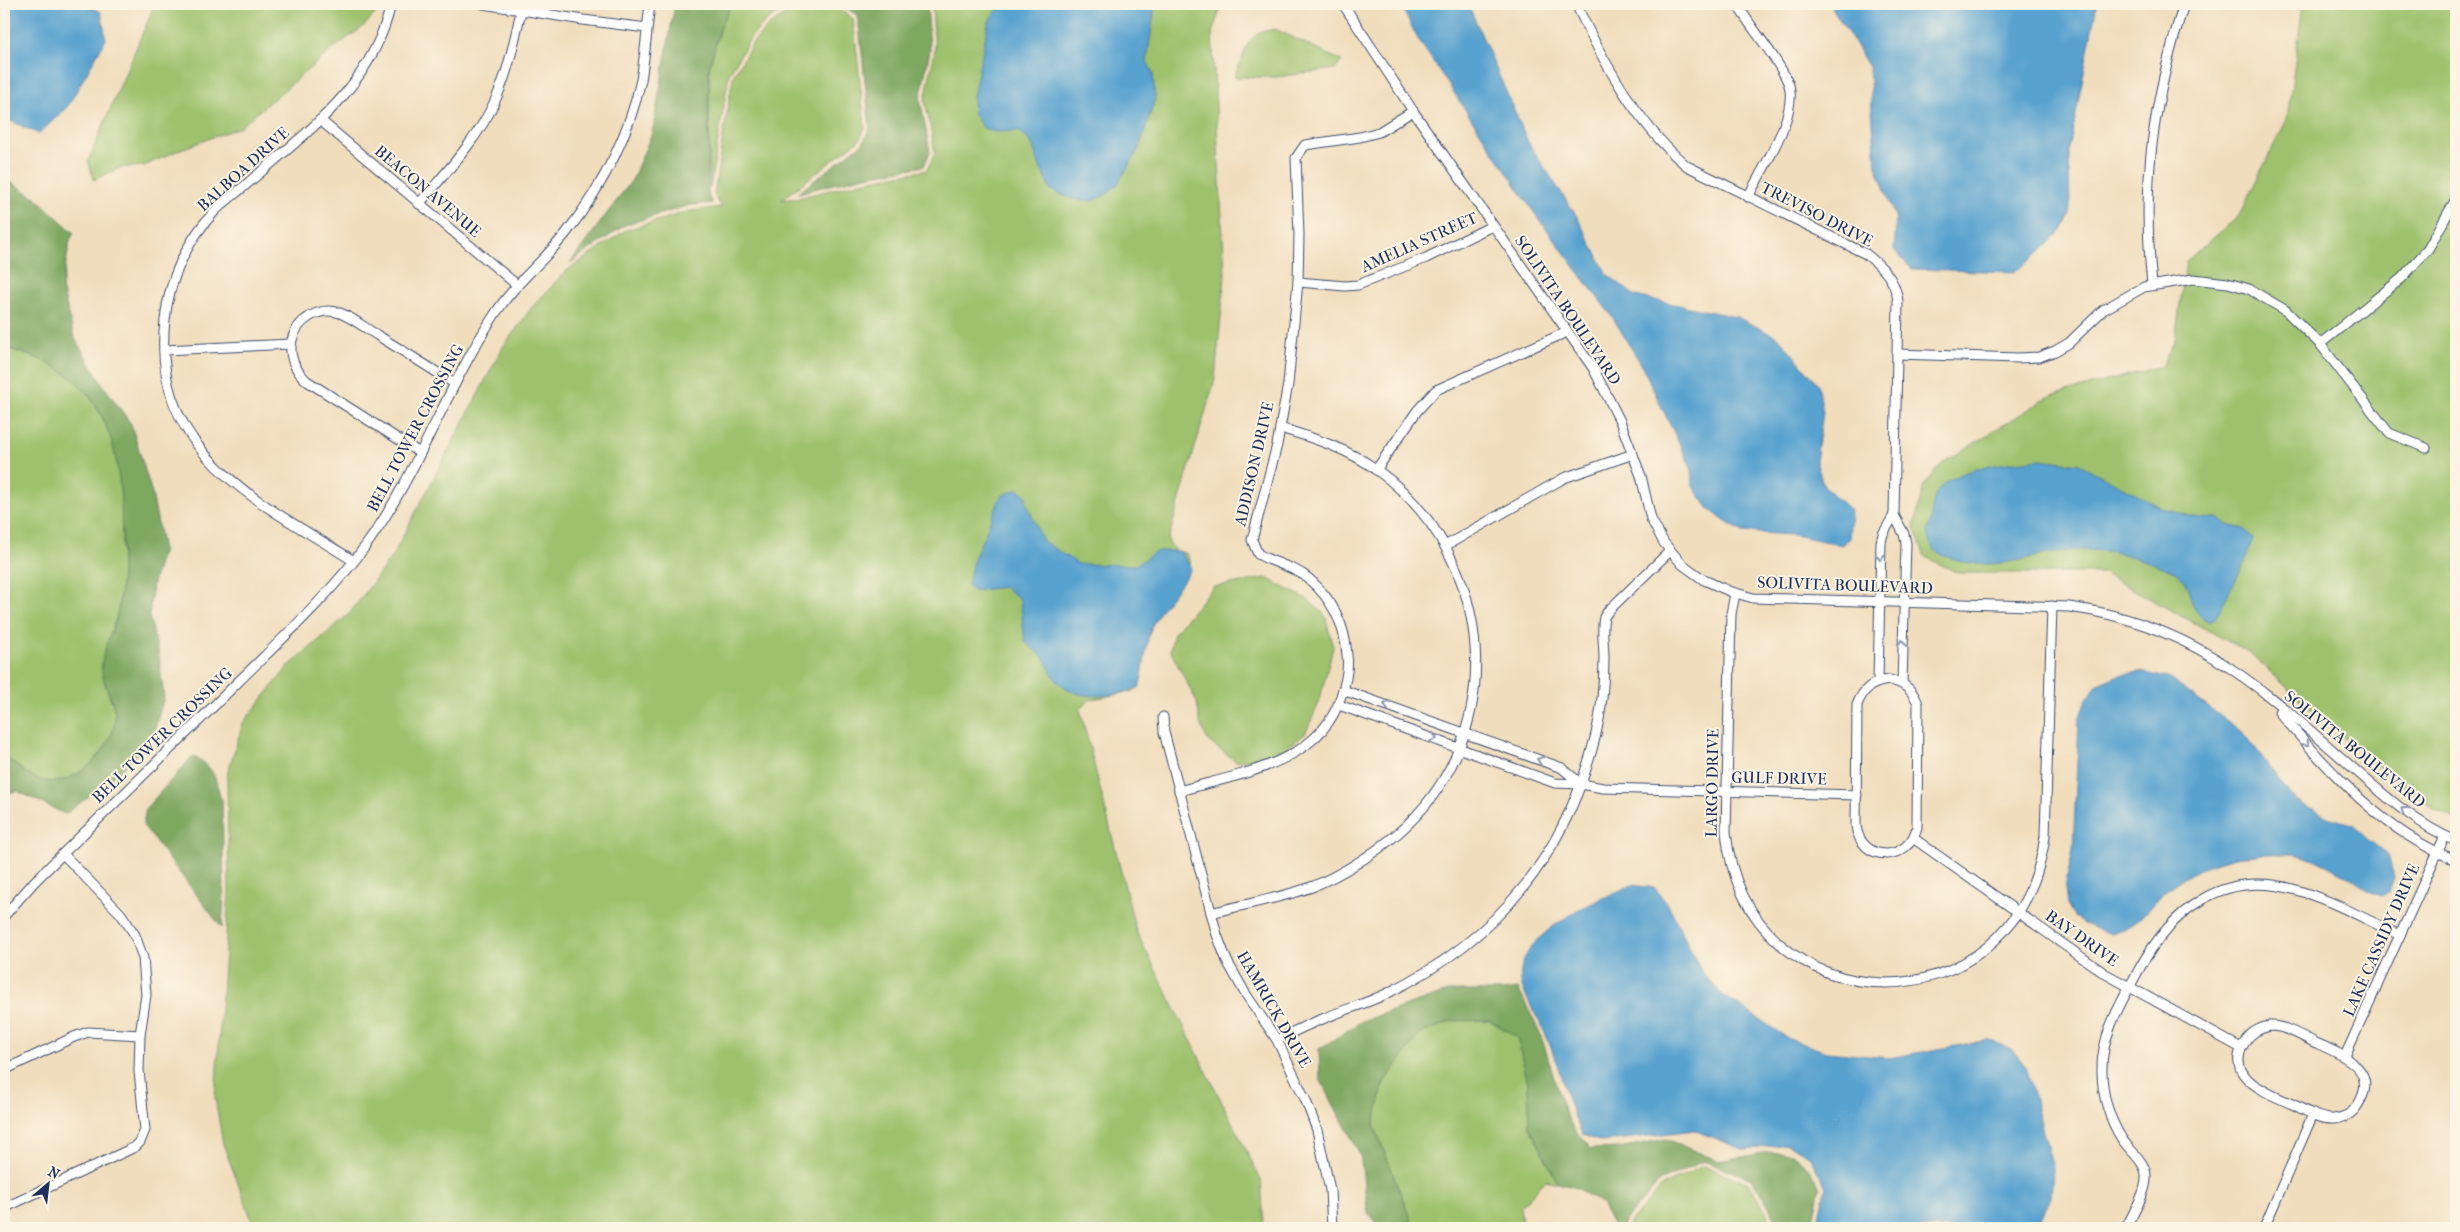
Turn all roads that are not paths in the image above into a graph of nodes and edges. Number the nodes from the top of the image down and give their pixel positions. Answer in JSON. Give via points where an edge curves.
{"nodes":[{"id":1,"x":391,"y":4,"type":"edge"},
{"id":2,"x":483,"y":4,"type":"edge"},
{"id":3,"x":650,"y":4,"type":"edge"},
{"id":4,"x":1343,"y":4,"type":"edge"},
{"id":5,"x":1576,"y":4,"type":"edge"},
{"id":6,"x":1736,"y":4,"type":"edge"},
{"id":7,"x":2184,"y":4,"type":"edge"},
{"id":8,"x":521,"y":11,"type":"junction"},
{"id":9,"x":647,"y":28,"type":"junction"},
{"id":10,"x":1413,"y":111,"type":"junction"},
{"id":11,"x":320,"y":120,"type":"junction"},
{"id":12,"x":1748,"y":196,"type":"junction"},
{"id":13,"x":2456,"y":199,"type":"edge"},
{"id":14,"x":419,"y":204,"type":"junction"},
{"id":15,"x":1492,"y":226,"type":"junction"},
{"id":16,"x":1298,"y":282,"type":"junction"},
{"id":17,"x":2152,"y":284,"type":"junction"},
{"id":18,"x":517,"y":285,"type":"junction"},
{"id":19,"x":1567,"y":332,"type":"junction"},
{"id":20,"x":291,"y":344,"type":"junction"},
{"id":21,"x":2320,"y":344,"type":"junction"},
{"id":22,"x":164,"y":350,"type":"junction"},
{"id":23,"x":1897,"y":354,"type":"junction"},
{"id":24,"x":455,"y":384,"type":"junction"},
{"id":25,"x":1280,"y":428,"type":"junction"},
{"id":26,"x":2426,"y":448,"type":"dead end"},
{"id":27,"x":420,"y":453,"type":"junction"},
{"id":28,"x":1633,"y":454,"type":"junction"},
{"id":29,"x":1376,"y":470,"type":"junction"},
{"id":30,"x":1894,"y":515,"type":"junction"},
{"id":31,"x":1445,"y":546,"type":"junction"},
{"id":32,"x":1670,"y":551,"type":"junction"},
{"id":33,"x":354,"y":561,"type":"junction"},
{"id":34,"x":1735,"y":594,"type":"junction"},
{"id":35,"x":1879,"y":602,"type":"junction"},
{"id":36,"x":1904,"y":602,"type":"junction"},
{"id":37,"x":2052,"y":606,"type":"junction"},
{"id":38,"x":1878,"y":682,"type":"junction"},
{"id":39,"x":1902,"y":684,"type":"junction"},
{"id":40,"x":1343,"y":690,"type":"junction"},
{"id":41,"x":2263,"y":693,"type":"junction"},
{"id":42,"x":1339,"y":705,"type":"junction"},
{"id":43,"x":1163,"y":717,"type":"dead end"},
{"id":44,"x":1466,"y":733,"type":"junction"},
{"id":45,"x":1461,"y":748,"type":"junction"},
{"id":46,"x":1581,"y":784,"type":"junction"},
{"id":47,"x":1179,"y":792,"type":"junction"},
{"id":48,"x":1726,"y":792,"type":"junction"},
{"id":49,"x":1857,"y":795,"type":"junction"},
{"id":50,"x":2445,"y":836,"type":"junction"},
{"id":51,"x":1913,"y":838,"type":"junction"},
{"id":52,"x":2456,"y":841,"type":"edge"},
{"id":53,"x":2437,"y":852,"type":"junction"},
{"id":54,"x":63,"y":854,"type":"junction"},
{"id":55,"x":2456,"y":860,"type":"edge"},
{"id":56,"x":2018,"y":911,"type":"junction"},
{"id":57,"x":1211,"y":912,"type":"junction"},
{"id":58,"x":4,"y":916,"type":"edge"},
{"id":59,"x":2400,"y":935,"type":"junction"},
{"id":60,"x":2128,"y":989,"type":"junction"},
{"id":61,"x":140,"y":1035,"type":"junction"},
{"id":62,"x":1277,"y":1040,"type":"junction"},
{"id":63,"x":2241,"y":1048,"type":"junction"},
{"id":64,"x":2345,"y":1056,"type":"junction"},
{"id":65,"x":4,"y":1070,"type":"edge"},
{"id":66,"x":2313,"y":1114,"type":"junction"},
{"id":67,"x":4,"y":1208,"type":"edge"},
{"id":68,"x":2456,"y":1218,"type":"edge"},
{"id":69,"x":1332,"y":1228,"type":"edge"},
{"id":70,"x":2126,"y":1228,"type":"edge"},
{"id":71,"x":2264,"y":1228,"type":"edge"},
{"id":72,"x":2452,"y":1228,"type":"edge"}],
"edges":[{"from":1,"to":11,"type":"street","name":"BALBOA DRIVE","via":[[384,29],[363,70],[335,107]]},
{"from":2,"to":8,"type":"street"},
{"from":3,"to":9,"type":"street","name":"BELL TOWER CROSSING"},
{"from":4,"to":10,"type":"street","name":"SOLIVITA BOULEVARD"},
{"from":5,"to":12,"type":"street","name":"TREVISO DRIVE","via":[[1636,111],[1665,148],[1687,166]]},
{"from":6,"to":12,"type":"street","via":[[1779,66],[1788,82],[1792,100],[1787,118]]},
{"from":7,"to":17,"type":"street","via":[[2160,91],[2149,161]]},
{"from":8,"to":9,"type":"street"},
{"from":8,"to":14,"type":"street","via":[[508,67],[494,104],[473,139]]},
{"from":9,"to":18,"type":"street","name":"BELL TOWER CROSSING","via":[[641,80],[614,156],[566,234]]},
{"from":10,"to":15,"type":"street","name":"SOLIVITA BOULEVARD"},
{"from":10,"to":16,"type":"street","name":"ADDISON DRIVE","via":[[1379,132],[1310,143],[1301,148],[1296,158]]},
{"from":11,"to":14,"type":"street","name":"BEACON AVENUE"},
{"from":11,"to":22,"type":"street","name":"BALBOA DRIVE","via":[[232,196],[199,230],[186,250],[172,284],[166,308]]},
{"from":12,"to":23,"type":"street","name":"TREVISO DRIVE","via":[[1866,254],[1885,270],[1896,287]]},
{"from":13,"to":21,"type":"street","via":[[2428,249],[2402,278]]},
{"from":14,"to":18,"type":"street","name":"BEACON AVENUE"},
{"from":15,"to":16,"type":"street","name":"AMELIA STREET","via":[[1426,258],[1358,285]]},
{"from":15,"to":19,"type":"street","name":"SOLIVITA BOULEVARD"},
{"from":16,"to":25,"type":"street","name":"ADDISON DRIVE"},
{"from":17,"to":21,"type":"street","via":[[2193,279],[2249,289],[2285,310]]},
{"from":17,"to":23,"type":"street","via":[[2110,305],[2069,343],[2047,355],[2018,358]]},
{"from":18,"to":24,"type":"street","name":"BELL TOWER CROSSING","via":[[478,341]]},
{"from":19,"to":28,"type":"street","name":"SOLIVITA BOULEVARD","via":[[1608,395]]},
{"from":19,"to":29,"type":"street","via":[[1436,390],[1416,411]]},
{"from":20,"to":22,"type":"street"},
{"from":20,"to":24,"type":"street","via":[[298,328],[311,316],[323,312],[341,314]]},
{"from":20,"to":27,"type":"street","via":[[293,362],[307,381]]},
{"from":21,"to":26,"type":"street","via":[[2389,433]]},
{"from":22,"to":33,"type":"street","name":"BALBOA DRIVE","via":[[168,382],[176,408],[204,455],[234,483]]},
{"from":23,"to":30,"type":"street","name":"TREVISO DRIVE"},
{"from":24,"to":27,"type":"street","name":"BELL TOWER CROSSING"},
{"from":25,"to":29,"type":"street","via":[[1324,442]]},
{"from":25,"to":40,"type":"street","name":"ADDISON DRIVE","via":[[1252,544],[1264,558],[1303,574],[1331,603],[1347,647]]},
{"from":27,"to":33,"type":"street","name":"BELL TOWER CROSSING","via":[[386,517]]},
{"from":28,"to":31,"type":"street","via":[[1564,478]]},
{"from":28,"to":32,"type":"street","name":"SOLIVITA BOULEVARD","via":[[1651,519]]},
{"from":29,"to":31,"type":"street","via":[[1418,508]]},
{"from":30,"to":35,"type":"street","name":"TREVISO DRIVE","one_way":true,"via":[[1881,538]]},
{"from":30,"to":36,"type":"street","name":"TREVISO DRIVE","via":[[1906,538]]},
{"from":31,"to":44,"type":"street","via":[[1463,584],[1474,630],[1475,676]]},
{"from":32,"to":34,"type":"street","name":"SOLIVITA BOULEVARD","via":[[1704,580]]},
{"from":32,"to":46,"type":"street","via":[[1604,617],[1601,707]]},
{"from":33,"to":54,"type":"street","name":"BELL TOWER CROSSING","via":[[314,607]]},
{"from":34,"to":35,"type":"street","name":"SOLIVITA BOULEVARD","via":[[1753,598]]},
{"from":34,"to":48,"type":"street","name":"LARGO DRIVE","via":[[1731,614]]},
{"from":35,"to":36,"type":"street","name":"SOLIVITA BOULEVARD"},
{"from":35,"to":38,"type":"street","name":"TREVISO DRIVE"},
{"from":36,"to":37,"type":"street","name":"SOLIVITA BOULEVARD"},
{"from":39,"to":36,"type":"street","name":"TREVISO DRIVE","one_way":true},
{"from":37,"to":41,"type":"street","name":"SOLIVITA BOULEVARD","via":[[2112,614],[2156,627],[2220,659]]},
{"from":37,"to":56,"type":"street","name":"LARGO DRIVE","via":[[2045,836],[2038,871]]},
{"from":38,"to":39,"type":"street","via":[[1889,680]]},
{"from":38,"to":49,"type":"street","via":[[1863,692],[1857,705]]},
{"from":39,"to":51,"type":"street","via":[[1912,692],[1918,704],[1917,826]]},
{"from":40,"to":42,"type":"street","name":"ADDISON DRIVE"},
{"from":44,"to":40,"type":"street","one_way":true},
{"from":50,"to":41,"type":"street","name":"SOLIVITA BOULEVARD","one_way":true,"via":[[2374,786]]},
{"from":41,"to":53,"type":"street","name":"SOLIVITA BOULEVARD","one_way":true,"via":[[2355,795],[2407,835]]},
{"from":42,"to":45,"type":"street","name":"GULF DRIVE","one_way":true},
{"from":42,"to":47,"type":"street","name":"ADDISON DRIVE","via":[[1316,736],[1286,758]]},
{"from":43,"to":47,"type":"street","name":"HAMRICK DRIVE"},
{"from":44,"to":45,"type":"street"},
{"from":46,"to":44,"type":"street","one_way":true,"via":[[1562,768]]},
{"from":45,"to":46,"type":"street","name":"GULF DRIVE","via":[[1555,783]]},
{"from":45,"to":57,"type":"street","via":[[1417,815],[1358,863],[1312,886]]},
{"from":46,"to":48,"type":"street","name":"GULF DRIVE","via":[[1603,788]]},
{"from":46,"to":62,"type":"street","via":[[1551,850],[1533,876],[1465,945],[1428,972],[1393,991]]},
{"from":47,"to":57,"type":"street","name":"HAMRICK DRIVE"},
{"from":48,"to":49,"type":"street","name":"GULF DRIVE"},
{"from":48,"to":56,"type":"street","name":"LARGO DRIVE","via":[[1727,846],[1745,900],[1771,936],[1800,958],[1826,972],[1868,983],[1890,984],[1937,976],[1983,950]]},
{"from":49,"to":51,"type":"street","via":[[1857,832],[1868,848],[1890,854],[1904,849]]},
{"from":50,"to":52,"type":"street","name":"SOLIVITA BOULEVARD"},
{"from":50,"to":53,"type":"street","name":"LAKE CASSIDY DRIVE"},
{"from":51,"to":56,"type":"street","name":"BAY DRIVE"},
{"from":53,"to":55,"type":"street","name":"SOLIVITA BOULEVARD"},
{"from":53,"to":59,"type":"street","name":"LAKE CASSIDY DRIVE"},
{"from":54,"to":58,"type":"street","name":"BELL TOWER CROSSING"},
{"from":54,"to":61,"type":"street","via":[[113,905],[135,935],[147,982]]},
{"from":56,"to":60,"type":"street","name":"BAY DRIVE"},
{"from":57,"to":62,"type":"street","name":"HAMRICK DRIVE","via":[[1235,978]]},
{"from":59,"to":60,"type":"street","via":[[2295,890],[2264,885],[2234,888],[2203,899],[2170,924],[2149,951]]},
{"from":59,"to":64,"type":"street","name":"LAKE CASSIDY DRIVE"},
{"from":60,"to":63,"type":"street","name":"BAY DRIVE"},
{"from":60,"to":70,"type":"street","via":[[2108,1034],[2102,1071],[2104,1096],[2112,1120],[2146,1171],[2146,1184]]},
{"from":61,"to":65,"type":"street","via":[[88,1032]]},
{"from":61,"to":67,"type":"street","via":[[139,1072],[144,1130],[140,1142]]},
{"from":62,"to":69,"type":"street","name":"HAMRICK DRIVE","via":[[1316,1130],[1330,1190]]},
{"from":63,"to":64,"type":"street","via":[[2255,1032],[2275,1026]]},
{"from":63,"to":66,"type":"street","via":[[2242,1072],[2252,1084]]},
{"from":64,"to":66,"type":"street","via":[[2356,1065],[2362,1076],[2364,1089],[2360,1102],[2352,1112],[2342,1117],[2328,1119]]},
{"from":66,"to":71,"type":"street"},
{"from":68,"to":72,"type":"street"}]}
